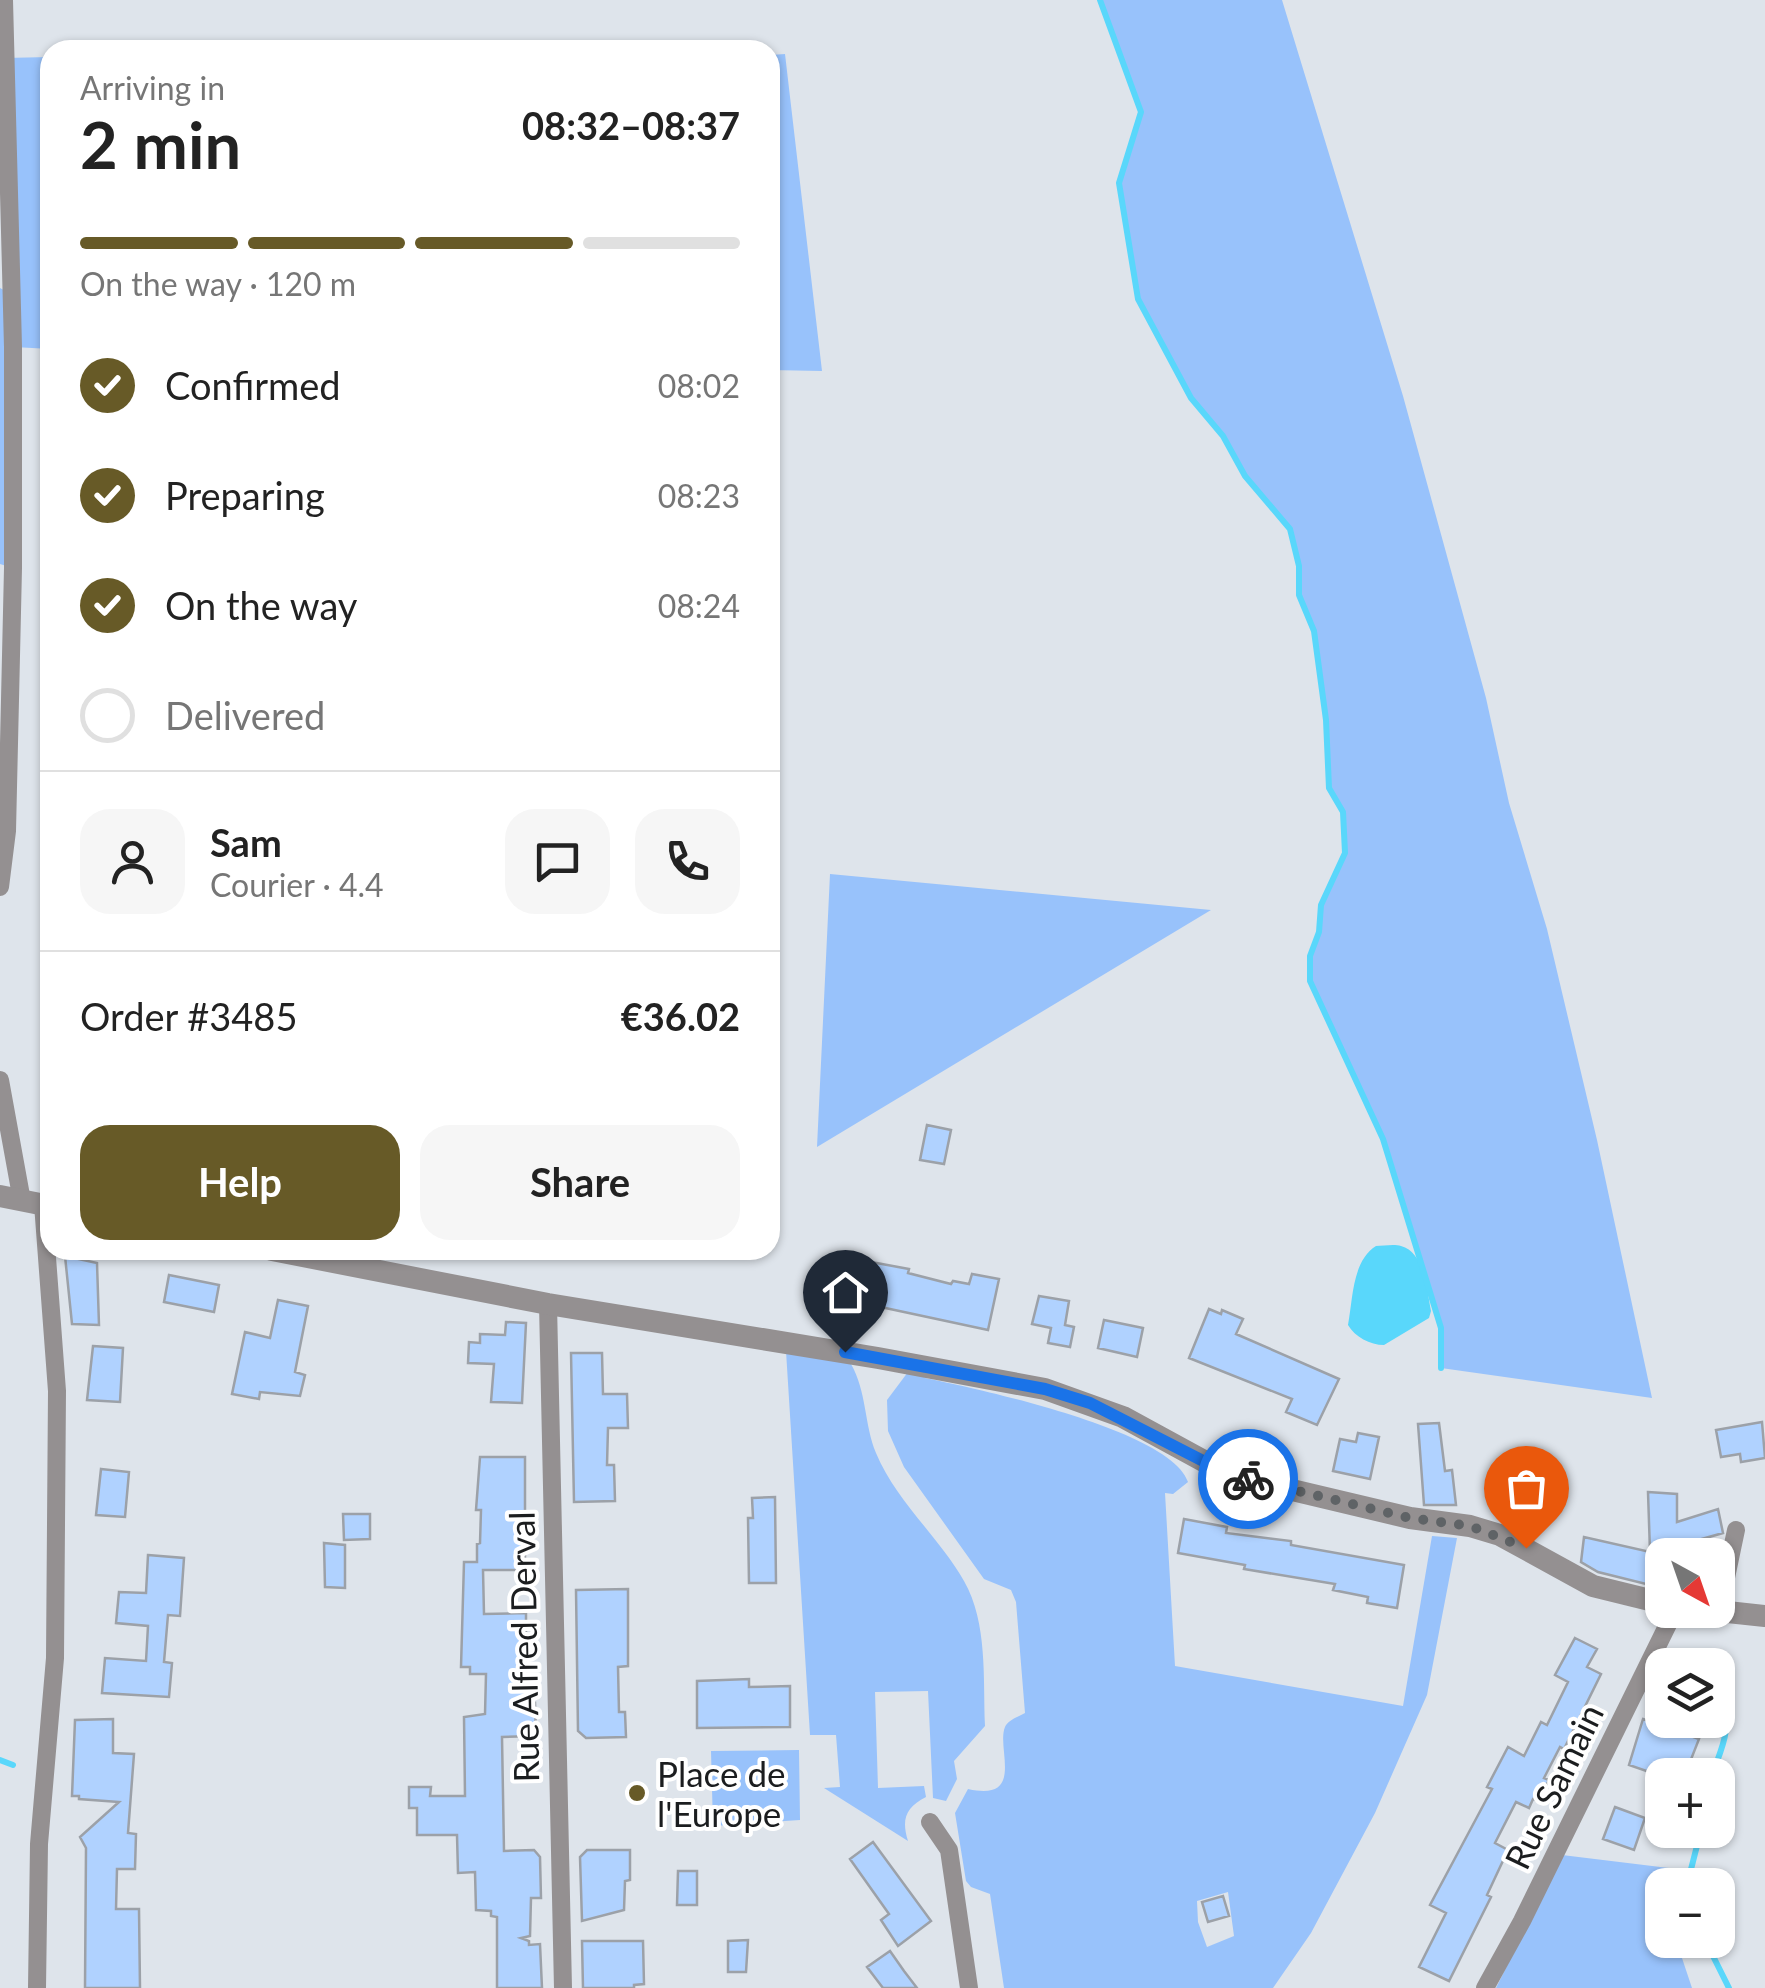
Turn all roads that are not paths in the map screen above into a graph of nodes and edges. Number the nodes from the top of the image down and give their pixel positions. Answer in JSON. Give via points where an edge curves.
{"nodes":[{"id":1,"x":4,"y":0,"type":"edge"},
{"id":2,"x":0,"y":888,"type":"edge"},
{"id":3,"x":0,"y":1080,"type":"edge"},
{"id":4,"x":29,"y":1202,"type":"edge"},
{"id":5,"x":323,"y":1260,"type":"edge"},
{"id":6,"x":548,"y":1304,"type":"junction"},
{"id":7,"x":1736,"y":1530,"type":"dead end"},
{"id":8,"x":1734,"y":1538,"type":"edge"},
{"id":9,"x":1645,"y":1599,"type":"edge"},
{"id":10,"x":1735,"y":1613,"type":"edge"},
{"id":11,"x":1765,"y":1616,"type":"edge"},
{"id":12,"x":1667,"y":1628,"type":"edge"},
{"id":13,"x":930,"y":1822,"type":"dead end"},
{"id":14,"x":37,"y":1988,"type":"edge"},
{"id":15,"x":563,"y":1988,"type":"edge"},
{"id":16,"x":969,"y":1988,"type":"edge"},
{"id":17,"x":1485,"y":1988,"type":"edge"}],
"edges":[{"from":1,"to":2,"type":"street","via":[[14,568],[8,832]]},
{"from":3,"to":4,"type":"street"},
{"from":4,"to":14,"type":"street","via":[[57,1391],[55,1658],[38,1844]]},
{"from":5,"to":6,"type":"street"},
{"from":6,"to":9,"type":"street","via":[[1045,1389],[1122,1417],[1250,1480],[1500,1535],[1592,1586]]},
{"from":6,"to":15,"type":"street","name":"Rue Alfred Derval"},
{"from":7,"to":8,"type":"street"},
{"from":10,"to":11,"type":"street"},
{"from":12,"to":17,"type":"street","name":"Rue Samain"},
{"from":13,"to":16,"type":"street","via":[[949,1850]]}]}
